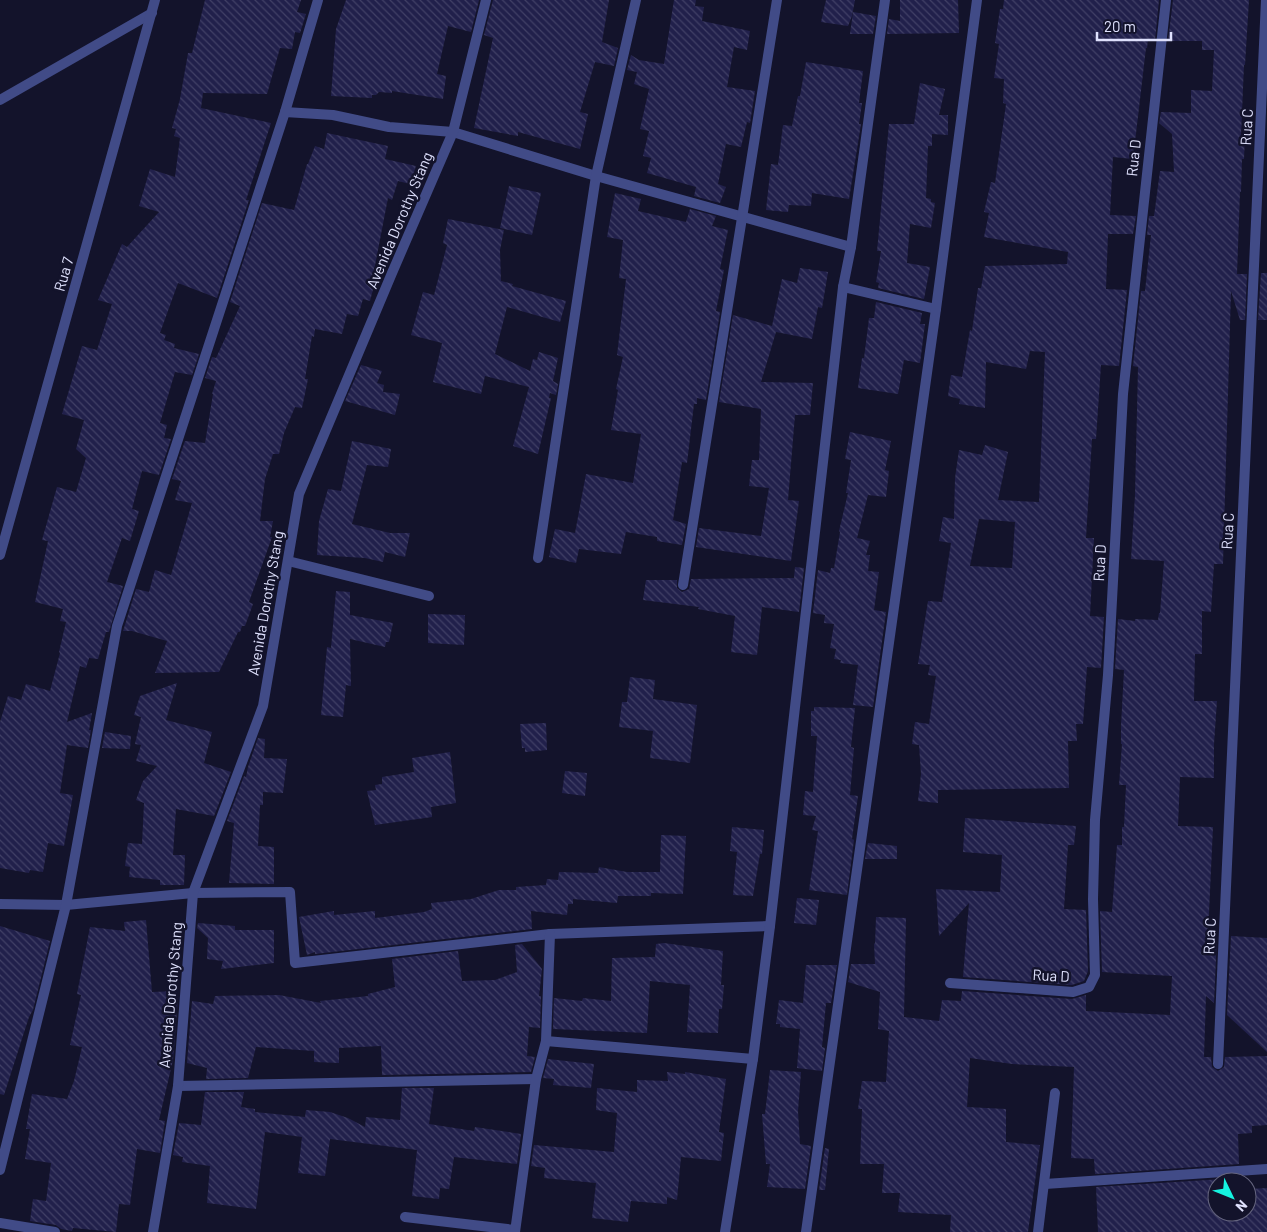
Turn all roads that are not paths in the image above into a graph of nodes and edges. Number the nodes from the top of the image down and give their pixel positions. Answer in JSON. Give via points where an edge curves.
{"nodes":[{"id":1,"x":155,"y":0,"type":"edge"},
{"id":2,"x":318,"y":0,"type":"edge"},
{"id":3,"x":486,"y":0,"type":"edge"},
{"id":4,"x":636,"y":0,"type":"edge"},
{"id":5,"x":777,"y":0,"type":"edge"},
{"id":6,"x":885,"y":0,"type":"edge"},
{"id":7,"x":977,"y":0,"type":"edge"},
{"id":8,"x":1166,"y":0,"type":"edge"},
{"id":9,"x":1266,"y":0,"type":"edge"},
{"id":10,"x":152,"y":13,"type":"junction"},
{"id":11,"x":0,"y":100,"type":"edge"},
{"id":12,"x":285,"y":112,"type":"junction"},
{"id":13,"x":454,"y":132,"type":"junction"},
{"id":14,"x":596,"y":176,"type":"junction"},
{"id":15,"x":742,"y":217,"type":"junction"},
{"id":16,"x":851,"y":247,"type":"junction"},
{"id":17,"x":843,"y":286,"type":"junction"},
{"id":18,"x":936,"y":309,"type":"junction"},
{"id":19,"x":0,"y":555,"type":"edge"},
{"id":20,"x":538,"y":558,"type":"dead end"},
{"id":21,"x":288,"y":560,"type":"junction"},
{"id":22,"x":683,"y":585,"type":"dead end"},
{"id":23,"x":429,"y":596,"type":"dead end"},
{"id":24,"x":193,"y":893,"type":"junction"},
{"id":25,"x":0,"y":904,"type":"edge"},
{"id":26,"x":66,"y":905,"type":"junction"},
{"id":27,"x":770,"y":926,"type":"junction"},
{"id":28,"x":550,"y":934,"type":"junction"},
{"id":29,"x":950,"y":982,"type":"dead end"},
{"id":30,"x":546,"y":1041,"type":"junction"},
{"id":31,"x":753,"y":1059,"type":"junction"},
{"id":32,"x":1218,"y":1064,"type":"dead end"},
{"id":33,"x":536,"y":1079,"type":"junction"},
{"id":34,"x":178,"y":1086,"type":"junction"},
{"id":35,"x":1055,"y":1093,"type":"dead end"},
{"id":36,"x":1267,"y":1169,"type":"edge"},
{"id":37,"x":0,"y":1170,"type":"edge"},
{"id":38,"x":1045,"y":1184,"type":"junction"},
{"id":39,"x":405,"y":1218,"type":"dead end"},
{"id":40,"x":0,"y":1224,"type":"edge"},
{"id":41,"x":515,"y":1231,"type":"edge"},
{"id":42,"x":55,"y":1232,"type":"edge"},
{"id":43,"x":153,"y":1232,"type":"edge"},
{"id":44,"x":724,"y":1232,"type":"edge"},
{"id":45,"x":806,"y":1232,"type":"edge"},
{"id":46,"x":1038,"y":1232,"type":"edge"}],
"edges":[{"from":1,"to":10,"type":"street","name":"Rua 7"},
{"from":2,"to":12,"type":"street"},
{"from":3,"to":13,"type":"street","name":"Avenida Dorothy Stang"},
{"from":4,"to":14,"type":"street"},
{"from":5,"to":15,"type":"street"},
{"from":6,"to":16,"type":"street"},
{"from":7,"to":18,"type":"street"},
{"from":8,"to":29,"type":"street","name":"Rua D","via":[[1123,394],[1108,676],[1095,820],[1095,975],[1088,987],[1073,992]]},
{"from":9,"to":32,"type":"street","name":"Rua C"},
{"from":10,"to":11,"type":"street"},
{"from":10,"to":19,"type":"street","name":"Rua 7"},
{"from":12,"to":13,"type":"street","via":[[333,115],[389,127]]},
{"from":12,"to":26,"type":"street","via":[[117,626]]},
{"from":13,"to":14,"type":"street"},
{"from":13,"to":21,"type":"street","name":"Avenida Dorothy Stang","via":[[299,494]]},
{"from":14,"to":15,"type":"street"},
{"from":14,"to":20,"type":"street"},
{"from":15,"to":16,"type":"street"},
{"from":15,"to":22,"type":"street"},
{"from":16,"to":17,"type":"street"},
{"from":17,"to":18,"type":"street"},
{"from":17,"to":27,"type":"street"},
{"from":18,"to":45,"type":"street"},
{"from":21,"to":23,"type":"street"},
{"from":21,"to":24,"type":"street","name":"Avenida Dorothy Stang","via":[[263,706]]},
{"from":24,"to":26,"type":"street"},
{"from":24,"to":28,"type":"street","via":[[290,892],[295,963]]},
{"from":24,"to":34,"type":"street","name":"Avenida Dorothy Stang"},
{"from":25,"to":26,"type":"street"},
{"from":26,"to":37,"type":"street"},
{"from":27,"to":28,"type":"street"},
{"from":27,"to":31,"type":"street"},
{"from":28,"to":30,"type":"street"},
{"from":30,"to":31,"type":"street"},
{"from":30,"to":33,"type":"street"},
{"from":31,"to":44,"type":"street"},
{"from":33,"to":34,"type":"street"},
{"from":33,"to":41,"type":"street"},
{"from":34,"to":43,"type":"street","name":"Avenida Dorothy Stang"},
{"from":35,"to":38,"type":"street"},
{"from":36,"to":38,"type":"street"},
{"from":38,"to":46,"type":"street"},
{"from":39,"to":41,"type":"street"},
{"from":40,"to":42,"type":"street"}]}
